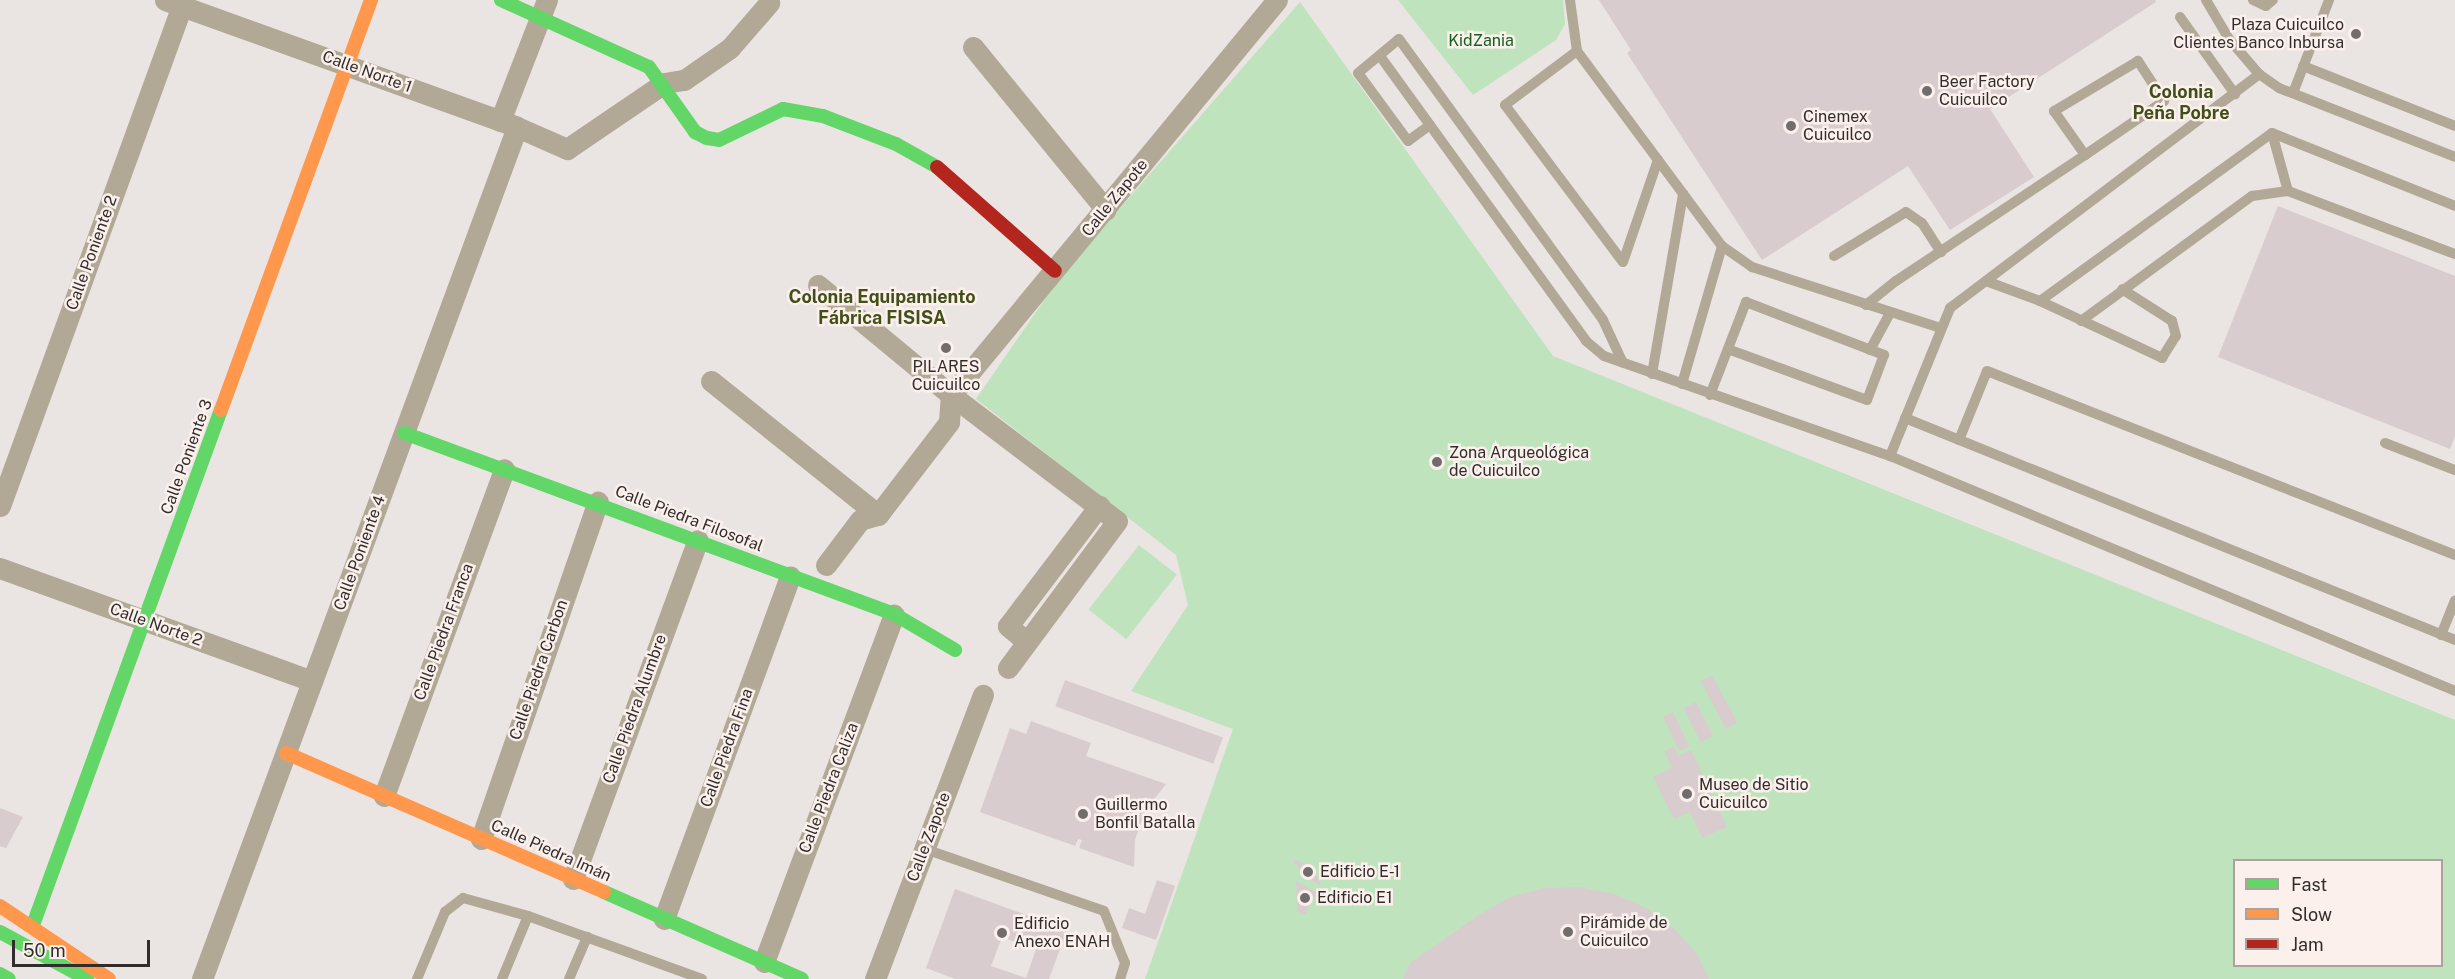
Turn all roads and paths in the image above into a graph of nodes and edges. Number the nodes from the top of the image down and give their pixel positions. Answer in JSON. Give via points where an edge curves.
{"nodes":[{"id":1,"x":371,"y":0,"type":"edge"},
{"id":2,"x":501,"y":0,"type":"edge"},
{"id":3,"x":1277,"y":0,"type":"edge"},
{"id":4,"x":1570,"y":0,"type":"edge"},
{"id":5,"x":2205,"y":0,"type":"edge"},
{"id":6,"x":2253,"y":0,"type":"edge"},
{"id":7,"x":2273,"y":0,"type":"edge"},
{"id":8,"x":2329,"y":0,"type":"edge"},
{"id":9,"x":177,"y":2,"type":"edge"},
{"id":10,"x":769,"y":3,"type":"dead end"},
{"id":11,"x":544,"y":9,"type":"edge"},
{"id":12,"x":2180,"y":17,"type":"dead end"},
{"id":13,"x":973,"y":47,"type":"dead end"},
{"id":14,"x":1577,"y":51,"type":"junction"},
{"id":15,"x":1380,"y":57,"type":"junction"},
{"id":16,"x":347,"y":65,"type":"junction"},
{"id":17,"x":2303,"y":66,"type":"junction"},
{"id":18,"x":2259,"y":74,"type":"junction"},
{"id":19,"x":664,"y":82,"type":"junction"},
{"id":20,"x":2293,"y":93,"type":"junction"},
{"id":21,"x":2235,"y":94,"type":"junction"},
{"id":22,"x":508,"y":124,"type":"junction"},
{"id":23,"x":1430,"y":125,"type":"junction"},
{"id":24,"x":2455,"y":126,"type":"edge"},
{"id":25,"x":2272,"y":133,"type":"junction"},
{"id":26,"x":2085,"y":155,"type":"junction"},
{"id":27,"x":2455,"y":157,"type":"edge"},
{"id":28,"x":1658,"y":160,"type":"junction"},
{"id":29,"x":2288,"y":191,"type":"junction"},
{"id":30,"x":1683,"y":194,"type":"junction"},
{"id":31,"x":2455,"y":206,"type":"edge"},
{"id":32,"x":1106,"y":210,"type":"junction"},
{"id":33,"x":1722,"y":246,"type":"junction"},
{"id":34,"x":1941,"y":252,"type":"junction"},
{"id":35,"x":2455,"y":254,"type":"edge"},
{"id":36,"x":1834,"y":256,"type":"dead end"},
{"id":37,"x":1055,"y":271,"type":"junction"},
{"id":38,"x":1986,"y":281,"type":"junction"},
{"id":39,"x":818,"y":285,"type":"dead end"},
{"id":40,"x":2122,"y":289,"type":"junction"},
{"id":41,"x":2040,"y":301,"type":"junction"},
{"id":42,"x":1866,"y":305,"type":"junction"},
{"id":43,"x":1890,"y":313,"type":"junction"},
{"id":44,"x":2081,"y":321,"type":"junction"},
{"id":45,"x":1941,"y":328,"type":"junction"},
{"id":46,"x":1728,"y":350,"type":"junction"},
{"id":47,"x":1870,"y":350,"type":"junction"},
{"id":48,"x":1623,"y":363,"type":"junction"},
{"id":49,"x":1652,"y":374,"type":"junction"},
{"id":50,"x":711,"y":381,"type":"dead end"},
{"id":51,"x":1682,"y":384,"type":"junction"},
{"id":52,"x":951,"y":395,"type":"junction"},
{"id":53,"x":1710,"y":395,"type":"junction"},
{"id":54,"x":1905,"y":418,"type":"junction"},
{"id":55,"x":404,"y":433,"type":"junction"},
{"id":56,"x":1959,"y":440,"type":"junction"},
{"id":57,"x":2385,"y":443,"type":"dead end"},
{"id":58,"x":1890,"y":456,"type":"junction"},
{"id":59,"x":504,"y":468,"type":"junction"},
{"id":60,"x":2455,"y":470,"type":"edge"},
{"id":61,"x":598,"y":502,"type":"junction"},
{"id":62,"x":0,"y":506,"type":"edge"},
{"id":63,"x":878,"y":515,"type":"junction"},
{"id":64,"x":698,"y":540,"type":"junction"},
{"id":65,"x":2455,"y":555,"type":"edge"},
{"id":66,"x":826,"y":565,"type":"dead end"},
{"id":67,"x":0,"y":568,"type":"edge"},
{"id":68,"x":790,"y":576,"type":"junction"},
{"id":69,"x":2455,"y":601,"type":"edge"},
{"id":70,"x":894,"y":614,"type":"junction"},
{"id":71,"x":144,"y":621,"type":"junction"},
{"id":72,"x":2441,"y":635,"type":"junction"},
{"id":73,"x":2455,"y":640,"type":"edge"},
{"id":74,"x":955,"y":650,"type":"dead end"},
{"id":75,"x":1008,"y":668,"type":"dead end"},
{"id":76,"x":312,"y":681,"type":"junction"},
{"id":77,"x":2455,"y":691,"type":"edge"},
{"id":78,"x":983,"y":695,"type":"dead end"},
{"id":79,"x":286,"y":753,"type":"junction"},
{"id":80,"x":384,"y":796,"type":"junction"},
{"id":81,"x":481,"y":838,"type":"junction"},
{"id":82,"x":924,"y":849,"type":"junction"},
{"id":83,"x":573,"y":879,"type":"junction"},
{"id":84,"x":0,"y":906,"type":"edge"},
{"id":85,"x":528,"y":916,"type":"junction"},
{"id":86,"x":664,"y":919,"type":"junction"},
{"id":87,"x":33,"y":925,"type":"junction"},
{"id":88,"x":0,"y":932,"type":"edge"},
{"id":89,"x":587,"y":937,"type":"junction"},
{"id":90,"x":14,"y":940,"type":"junction"},
{"id":91,"x":6,"y":961,"type":"dead end"},
{"id":92,"x":764,"y":962,"type":"junction"},
{"id":93,"x":23,"y":970,"type":"dead end"},
{"id":94,"x":0,"y":974,"type":"edge"},
{"id":95,"x":9,"y":979,"type":"edge"},
{"id":96,"x":72,"y":979,"type":"edge"},
{"id":97,"x":87,"y":979,"type":"edge"},
{"id":98,"x":109,"y":979,"type":"edge"},
{"id":99,"x":202,"y":979,"type":"edge"},
{"id":100,"x":417,"y":979,"type":"edge"},
{"id":101,"x":502,"y":979,"type":"edge"},
{"id":102,"x":569,"y":979,"type":"edge"},
{"id":103,"x":702,"y":979,"type":"edge"},
{"id":104,"x":802,"y":979,"type":"edge"},
{"id":105,"x":875,"y":979,"type":"edge"},
{"id":106,"x":1120,"y":979,"type":"edge"}],
"edges":[{"from":1,"to":16,"type":"main road","name":"Calle Poniente 3"},
{"from":2,"to":11,"type":"main road"},
{"from":3,"to":32,"type":"street","name":"Calle Zapote"},
{"from":4,"to":14,"type":"lane"},
{"from":5,"to":18,"type":"lane","via":[[2229,39]]},
{"from":6,"to":7,"type":"lane","via":[[2266,6]]},
{"from":8,"to":17,"type":"lane"},
{"from":9,"to":16,"type":"street","name":"Calle Norte 1"},
{"from":9,"to":62,"type":"street","name":"Calle Poniente 2"},
{"from":10,"to":19,"type":"street","via":[[730,48],[684,80]]},
{"from":11,"to":19,"type":"main road","via":[[650,67]]},
{"from":11,"to":22,"type":"street","name":"Calle Poniente 4"},
{"from":12,"to":21,"type":"lane"},
{"from":13,"to":32,"type":"street"},
{"from":14,"to":28,"type":"lane"},
{"from":14,"to":28,"type":"lane","via":[[1505,105],[1623,262]]},
{"from":15,"to":23,"type":"lane"},
{"from":15,"to":23,"type":"lane","via":[[1358,73],[1408,141]]},
{"from":15,"to":48,"type":"lane","via":[[1399,39],[1603,320]]},
{"from":16,"to":22,"type":"street","name":"Calle Norte 1"},
{"from":16,"to":71,"type":"main road","name":"Calle Poniente 3"},
{"from":17,"to":20,"type":"lane"},
{"from":17,"to":24,"type":"lane"},
{"from":18,"to":20,"type":"lane"},
{"from":18,"to":21,"type":"lane"},
{"from":19,"to":22,"type":"street","name":"Calle Norte 1","via":[[567,149]]},
{"from":19,"to":37,"type":"main road","via":[[695,132],[707,138],[718,140],[783,109],[822,116],[896,144],[940,169]]},
{"from":20,"to":27,"type":"lane"},
{"from":21,"to":38,"type":"lane"},
{"from":22,"to":55,"type":"street","name":"Calle Poniente 4"},
{"from":23,"to":48,"type":"lane","via":[[1587,341],[1604,356]]},
{"from":25,"to":29,"type":"lane"},
{"from":25,"to":31,"type":"lane"},
{"from":25,"to":41,"type":"lane"},
{"from":26,"to":26,"type":"lane","via":[[2054,111],[2138,60],[2164,100]]},
{"from":26,"to":34,"type":"lane"},
{"from":28,"to":30,"type":"lane"},
{"from":29,"to":35,"type":"lane"},
{"from":29,"to":40,"type":"lane","via":[[2252,196]]},
{"from":30,"to":33,"type":"lane"},
{"from":30,"to":49,"type":"lane"},
{"from":32,"to":37,"type":"street","name":"Calle Zapote"},
{"from":33,"to":42,"type":"lane","via":[[1752,267]]},
{"from":33,"to":51,"type":"lane"},
{"from":34,"to":36,"type":"lane","via":[[1922,223],[1906,212]]},
{"from":34,"to":42,"type":"lane"},
{"from":37,"to":52,"type":"street","name":"Calle Zapote"},
{"from":38,"to":41,"type":"lane"},
{"from":38,"to":45,"type":"lane","via":[[1950,308]]},
{"from":39,"to":52,"type":"street"},
{"from":40,"to":44,"type":"lane"},
{"from":40,"to":44,"type":"lane","via":[[2172,321],[2175,336],[2162,358]]},
{"from":41,"to":44,"type":"lane"},
{"from":42,"to":43,"type":"lane"},
{"from":43,"to":45,"type":"lane"},
{"from":43,"to":47,"type":"lane"},
{"from":45,"to":54,"type":"lane"},
{"from":46,"to":47,"type":"lane","via":[[1746,302]]},
{"from":46,"to":47,"type":"lane","via":[[1867,400],[1884,355]]},
{"from":46,"to":53,"type":"lane"},
{"from":48,"to":49,"type":"lane"},
{"from":49,"to":51,"type":"lane"},
{"from":50,"to":63,"type":"street"},
{"from":51,"to":53,"type":"lane"},
{"from":52,"to":63,"type":"street","via":[[949,422]]},
{"from":52,"to":75,"type":"street","via":[[1099,506],[1008,626],[1027,642]]},
{"from":53,"to":58,"type":"lane"},
{"from":54,"to":56,"type":"lane"},
{"from":54,"to":58,"type":"lane"},
{"from":55,"to":59,"type":"main road","name":"Calle Piedra Filosofal"},
{"from":55,"to":76,"type":"street","name":"Calle Poniente 4"},
{"from":56,"to":65,"type":"lane","via":[[1988,371]]},
{"from":56,"to":72,"type":"lane"},
{"from":57,"to":60,"type":"lane"},
{"from":58,"to":77,"type":"lane"},
{"from":59,"to":61,"type":"main road","name":"Calle Piedra Filosofal"},
{"from":59,"to":80,"type":"street","name":"Calle Piedra Franca"},
{"from":61,"to":64,"type":"main road","name":"Calle Piedra Filosofal"},
{"from":61,"to":81,"type":"street","name":"Calle Piedra Carbon"},
{"from":63,"to":66,"type":"street","via":[[860,520]]},
{"from":64,"to":68,"type":"main road","name":"Calle Piedra Filosofal"},
{"from":64,"to":83,"type":"street","name":"Calle Piedra Alumbre"},
{"from":67,"to":71,"type":"street","name":"Calle Norte 2"},
{"from":68,"to":70,"type":"main road","name":"Calle Piedra Filosofal"},
{"from":68,"to":86,"type":"street","name":"Calle Piedra Fina"},
{"from":69,"to":72,"type":"lane"},
{"from":70,"to":74,"type":"main road","name":"Calle Piedra Filosofal"},
{"from":70,"to":92,"type":"street","name":"Calle Piedra Caliza"},
{"from":71,"to":76,"type":"street","name":"Calle Norte 2"},
{"from":71,"to":87,"type":"main road","name":"Calle Poniente 3"},
{"from":72,"to":73,"type":"lane"},
{"from":76,"to":79,"type":"street","name":"Calle Poniente 4"},
{"from":78,"to":82,"type":"street","name":"Calle Zapote"},
{"from":79,"to":80,"type":"main road","name":"Calle Piedra Imán"},
{"from":79,"to":99,"type":"street","name":"Calle Poniente 4"},
{"from":80,"to":81,"type":"main road","name":"Calle Piedra Imán"},
{"from":81,"to":83,"type":"main road","name":"Calle Piedra Imán"},
{"from":82,"to":105,"type":"street","name":"Calle Zapote"},
{"from":82,"to":106,"type":"lane","via":[[1104,911],[1125,963]]},
{"from":83,"to":86,"type":"main road","name":"Calle Piedra Imán"},
{"from":84,"to":87,"type":"main road"},
{"from":85,"to":89,"type":"lane"},
{"from":85,"to":100,"type":"lane","via":[[473,899],[455,902],[445,912]]},
{"from":85,"to":101,"type":"lane"},
{"from":86,"to":92,"type":"main road","name":"Calle Piedra Imán"},
{"from":87,"to":98,"type":"main road"},
{"from":88,"to":90,"type":"main road"},
{"from":89,"to":102,"type":"lane"},
{"from":89,"to":103,"type":"lane"},
{"from":90,"to":96,"type":"main road"},
{"from":90,"to":97,"type":"main road"},
{"from":91,"to":93,"type":"main road"},
{"from":92,"to":104,"type":"main road","name":"Calle Piedra Imán"},
{"from":94,"to":95,"type":"main road"}]}
